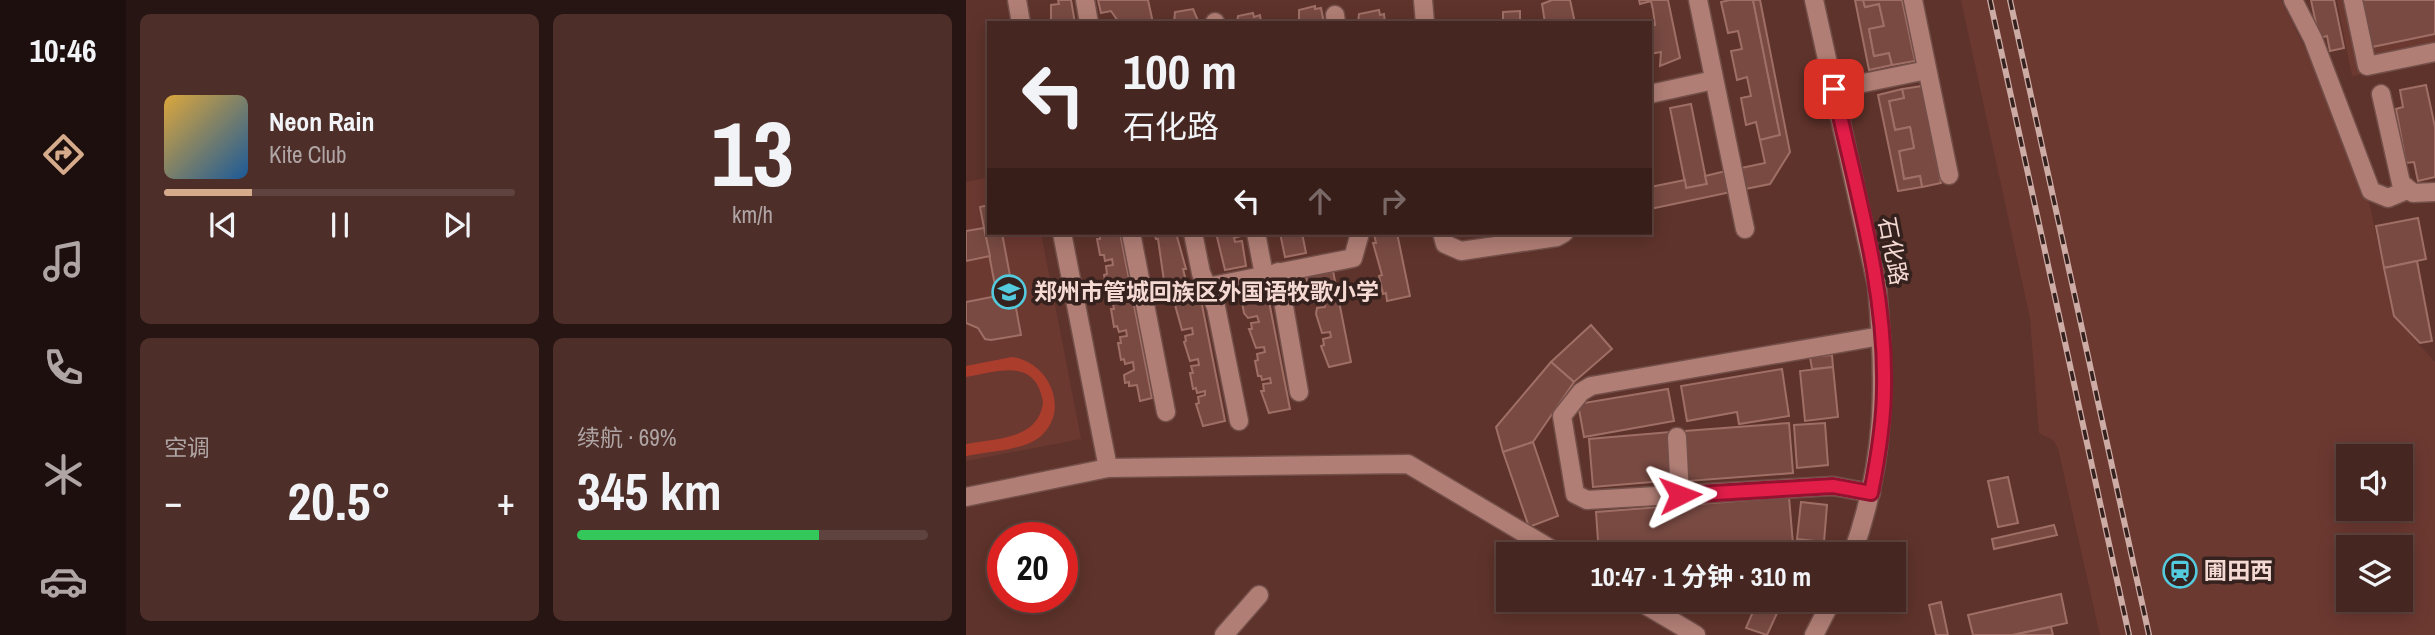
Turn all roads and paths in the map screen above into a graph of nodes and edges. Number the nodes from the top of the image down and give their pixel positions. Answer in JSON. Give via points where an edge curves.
{"nodes":[{"id":1,"x":1017,"y":0,"type":"edge"},
{"id":2,"x":1085,"y":0,"type":"edge"},
{"id":3,"x":1423,"y":0,"type":"edge"},
{"id":4,"x":1698,"y":0,"type":"edge"},
{"id":5,"x":1814,"y":0,"type":"edge"},
{"id":6,"x":1913,"y":0,"type":"edge"},
{"id":7,"x":2293,"y":0,"type":"edge"},
{"id":8,"x":2353,"y":0,"type":"edge"},
{"id":9,"x":1021,"y":21,"type":"edge"},
{"id":10,"x":1089,"y":21,"type":"edge"},
{"id":11,"x":1425,"y":21,"type":"edge"},
{"id":12,"x":2435,"y":52,"type":"edge"},
{"id":13,"x":1927,"y":70,"type":"junction"},
{"id":14,"x":1714,"y":80,"type":"junction"},
{"id":15,"x":1834,"y":89,"type":"junction"},
{"id":16,"x":1652,"y":93,"type":"edge"},
{"id":17,"x":2381,"y":94,"type":"dead end"},
{"id":18,"x":1949,"y":175,"type":"dead end"},
{"id":19,"x":2407,"y":190,"type":"junction"},
{"id":20,"x":2435,"y":192,"type":"edge"},
{"id":21,"x":1745,"y":229,"type":"dead end"},
{"id":22,"x":1062,"y":235,"type":"edge"},
{"id":23,"x":1131,"y":235,"type":"edge"},
{"id":24,"x":1193,"y":235,"type":"edge"},
{"id":25,"x":1257,"y":235,"type":"edge"},
{"id":26,"x":1359,"y":235,"type":"edge"},
{"id":27,"x":1443,"y":235,"type":"edge"},
{"id":28,"x":1560,"y":235,"type":"edge"},
{"id":29,"x":1271,"y":274,"type":"junction"},
{"id":30,"x":1207,"y":286,"type":"junction"},
{"id":31,"x":1881,"y":336,"type":"junction"},
{"id":32,"x":1299,"y":392,"type":"dead end"},
{"id":33,"x":1166,"y":412,"type":"dead end"},
{"id":34,"x":1239,"y":421,"type":"dead end"},
{"id":35,"x":1677,"y":437,"type":"dead end"},
{"id":36,"x":1108,"y":468,"type":"junction"},
{"id":37,"x":1871,"y":493,"type":"junction"},
{"id":38,"x":1680,"y":495,"type":"junction"},
{"id":39,"x":966,"y":497,"type":"edge"},
{"id":40,"x":1539,"y":542,"type":"edge"},
{"id":41,"x":1856,"y":542,"type":"edge"},
{"id":42,"x":1259,"y":595,"type":"dead end"},
{"id":43,"x":1657,"y":612,"type":"edge"},
{"id":44,"x":1826,"y":612,"type":"edge"},
{"id":45,"x":1224,"y":635,"type":"edge"},
{"id":46,"x":1696,"y":635,"type":"edge"},
{"id":47,"x":1814,"y":635,"type":"edge"}],
"edges":[{"from":1,"to":9,"type":"street"},
{"from":2,"to":10,"type":"street"},
{"from":3,"to":11,"type":"street"},
{"from":4,"to":14,"type":"street"},
{"from":5,"to":15,"type":"street","name":"石化路"},
{"from":6,"to":13,"type":"street"},
{"from":7,"to":19,"type":"street","via":[[2313,39],[2371,191],[2388,198]]},
{"from":8,"to":12,"type":"street","via":[[2367,66]]},
{"from":13,"to":15,"type":"street"},
{"from":13,"to":18,"type":"street"},
{"from":14,"to":16,"type":"street"},
{"from":14,"to":21,"type":"street"},
{"from":15,"to":31,"type":"street","name":"石化路","via":[[1877,286]]},
{"from":17,"to":19,"type":"street","via":[[2401,183]]},
{"from":19,"to":20,"type":"street"},
{"from":22,"to":36,"type":"street"},
{"from":23,"to":33,"type":"street"},
{"from":24,"to":30,"type":"street"},
{"from":25,"to":29,"type":"street"},
{"from":26,"to":29,"type":"street","via":[[1353,258]]},
{"from":27,"to":28,"type":"street","via":[[1445,244],[1461,251]]},
{"from":29,"to":30,"type":"street"},
{"from":29,"to":32,"type":"street"},
{"from":30,"to":34,"type":"street","via":[[1216,307]]},
{"from":31,"to":37,"type":"street","name":"石化路","via":[[1884,387]]},
{"from":31,"to":38,"type":"street","via":[[1591,386],[1581,392],[1562,416],[1575,494],[1587,500]]},
{"from":35,"to":38,"type":"street"},
{"from":36,"to":39,"type":"street"},
{"from":36,"to":40,"type":"street","via":[[1408,464]]},
{"from":37,"to":38,"type":"street","via":[[1833,486]]},
{"from":37,"to":41,"type":"street","name":"石化路"},
{"from":42,"to":45,"type":"street"},
{"from":43,"to":46,"type":"street"},
{"from":44,"to":47,"type":"street"}]}
